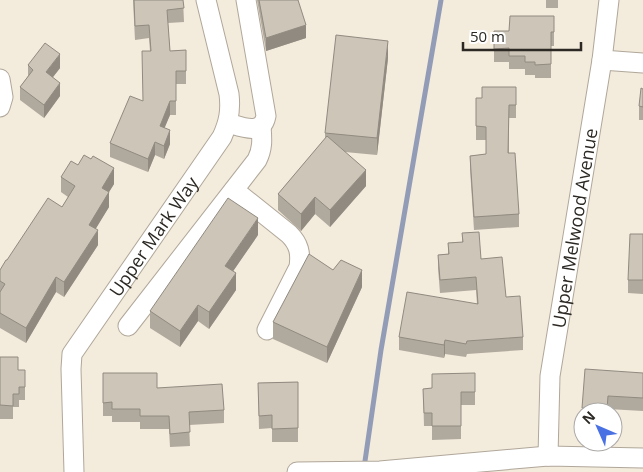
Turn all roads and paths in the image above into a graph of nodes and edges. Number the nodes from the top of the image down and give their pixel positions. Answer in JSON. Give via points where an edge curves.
{"nodes":[{"id":1,"x":206,"y":0,"type":"edge"},
{"id":2,"x":246,"y":0,"type":"edge"},
{"id":3,"x":609,"y":0,"type":"edge"},
{"id":4,"x":602,"y":60,"type":"junction"},
{"id":5,"x":643,"y":64,"type":"edge"},
{"id":6,"x":0,"y":79,"type":"edge"},
{"id":7,"x":0,"y":107,"type":"edge"},
{"id":8,"x":228,"y":123,"type":"junction"},
{"id":9,"x":261,"y":126,"type":"junction"},
{"id":10,"x":234,"y":190,"type":"junction"},
{"id":11,"x":128,"y":326,"type":"dead end"},
{"id":12,"x":267,"y":330,"type":"dead end"},
{"id":13,"x":548,"y":456,"type":"junction"},
{"id":14,"x":643,"y":458,"type":"edge"},
{"id":15,"x":577,"y":464,"type":"edge"},
{"id":16,"x":344,"y":471,"type":"edge"},
{"id":17,"x":74,"y":472,"type":"edge"},
{"id":18,"x":296,"y":472,"type":"edge"}],
"edges":[{"from":1,"to":8,"type":"street","name":"Upper Mark Way","via":[[229,94]]},
{"from":2,"to":9,"type":"street","via":[[266,116]]},
{"from":3,"to":4,"type":"street","name":"Upper Melwood Avenue"},
{"from":4,"to":5,"type":"street"},
{"from":4,"to":13,"type":"street","name":"Upper Melwood Avenue","via":[[550,376]]},
{"from":6,"to":7,"type":"street","via":[[3,97]]},
{"from":8,"to":9,"type":"street","via":[[250,130]]},
{"from":8,"to":17,"type":"street","name":"Upper Mark Way","via":[[72,354]]},
{"from":9,"to":10,"type":"street","via":[[258,160]]},
{"from":10,"to":11,"type":"street"},
{"from":10,"to":12,"type":"street","via":[[289,234],[299,249],[298,267]]},
{"from":13,"to":15,"type":"street"},
{"from":13,"to":16,"type":"street"},
{"from":14,"to":15,"type":"street"},
{"from":16,"to":18,"type":"street"}]}
